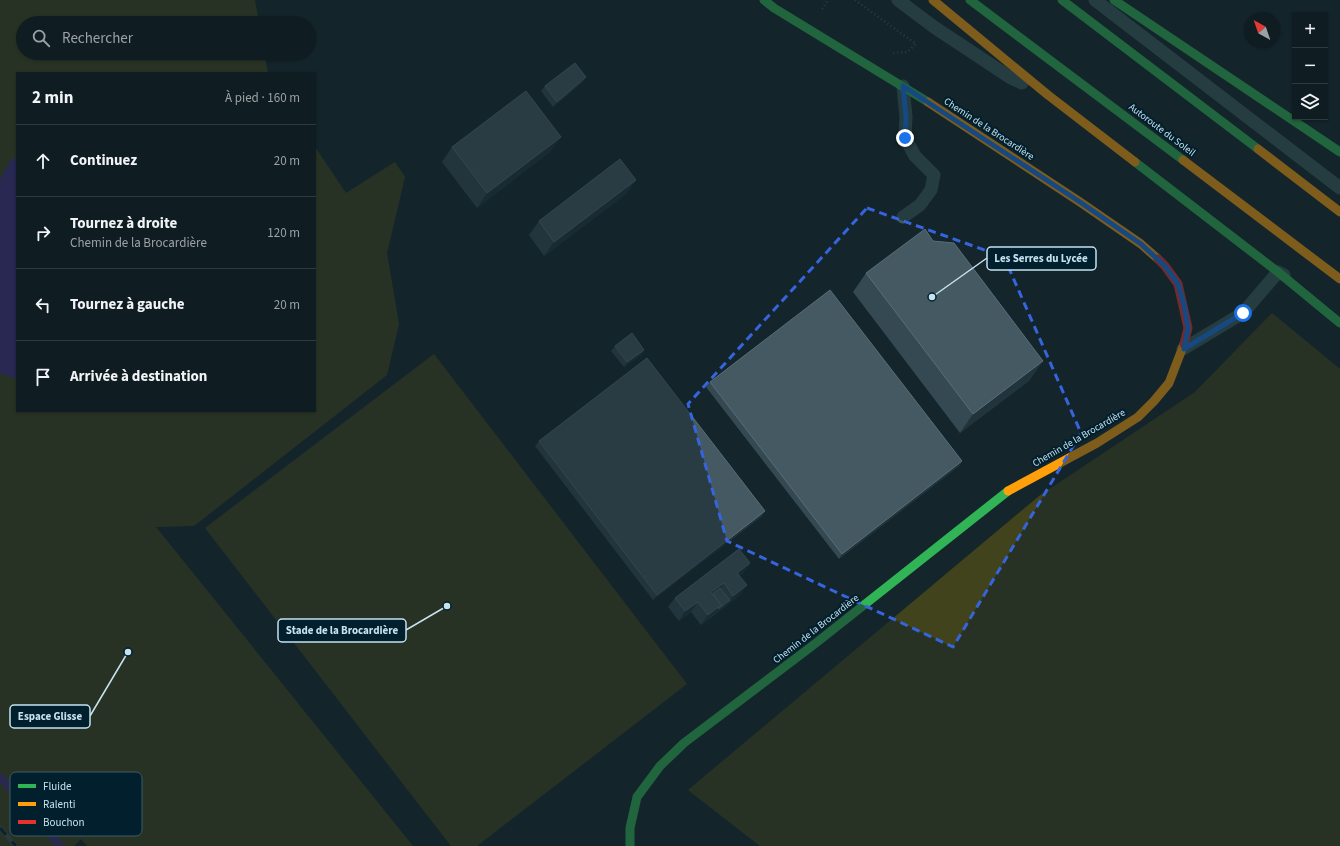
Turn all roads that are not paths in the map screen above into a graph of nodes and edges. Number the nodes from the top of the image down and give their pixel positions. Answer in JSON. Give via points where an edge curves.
{"nodes":[{"id":1,"x":764,"y":0,"type":"edge"},
{"id":2,"x":898,"y":0,"type":"edge"},
{"id":3,"x":933,"y":0,"type":"edge"},
{"id":4,"x":970,"y":0,"type":"edge"},
{"id":5,"x":1062,"y":0,"type":"edge"},
{"id":6,"x":1095,"y":0,"type":"edge"},
{"id":7,"x":1114,"y":0,"type":"edge"},
{"id":8,"x":903,"y":86,"type":"junction"},
{"id":9,"x":1048,"y":95,"type":"junction"},
{"id":10,"x":1340,"y":152,"type":"edge"},
{"id":11,"x":1340,"y":188,"type":"edge"},
{"id":12,"x":1340,"y":212,"type":"edge"},
{"id":13,"x":903,"y":217,"type":"dead end"},
{"id":14,"x":1278,"y":272,"type":"junction"},
{"id":15,"x":1340,"y":279,"type":"edge"},
{"id":16,"x":1340,"y":310,"type":"edge"},
{"id":17,"x":1340,"y":323,"type":"edge"},
{"id":18,"x":1184,"y":349,"type":"junction"},
{"id":19,"x":630,"y":846,"type":"edge"}],
"edges":[{"from":1,"to":8,"type":"main road","name":"Chemin de la Brocardière"},
{"from":2,"to":9,"type":"lane","via":[[1011,78]]},
{"from":3,"to":9,"type":"main road"},
{"from":4,"to":15,"type":"main road","name":"Autoroute du Soleil"},
{"from":5,"to":12,"type":"main road"},
{"from":6,"to":11,"type":"lane"},
{"from":7,"to":10,"type":"main road"},
{"from":8,"to":13,"type":"lane","via":[[905,138],[915,156],[934,175],[931,190],[920,205]]},
{"from":8,"to":18,"type":"main road","name":"Chemin de la Brocardière","via":[[1141,244],[1165,266],[1178,284],[1184,305],[1188,328]]},
{"from":9,"to":14,"type":"main road"},
{"from":14,"to":16,"type":"lane"},
{"from":14,"to":17,"type":"main road"},
{"from":14,"to":18,"type":"lane","via":[[1243,313]]},
{"from":18,"to":19,"type":"main road","name":"Chemin de la Brocardière","via":[[1169,383],[1138,417],[1097,443],[1008,490],[816,643],[684,743],[660,766],[637,797],[630,828]]}]}
